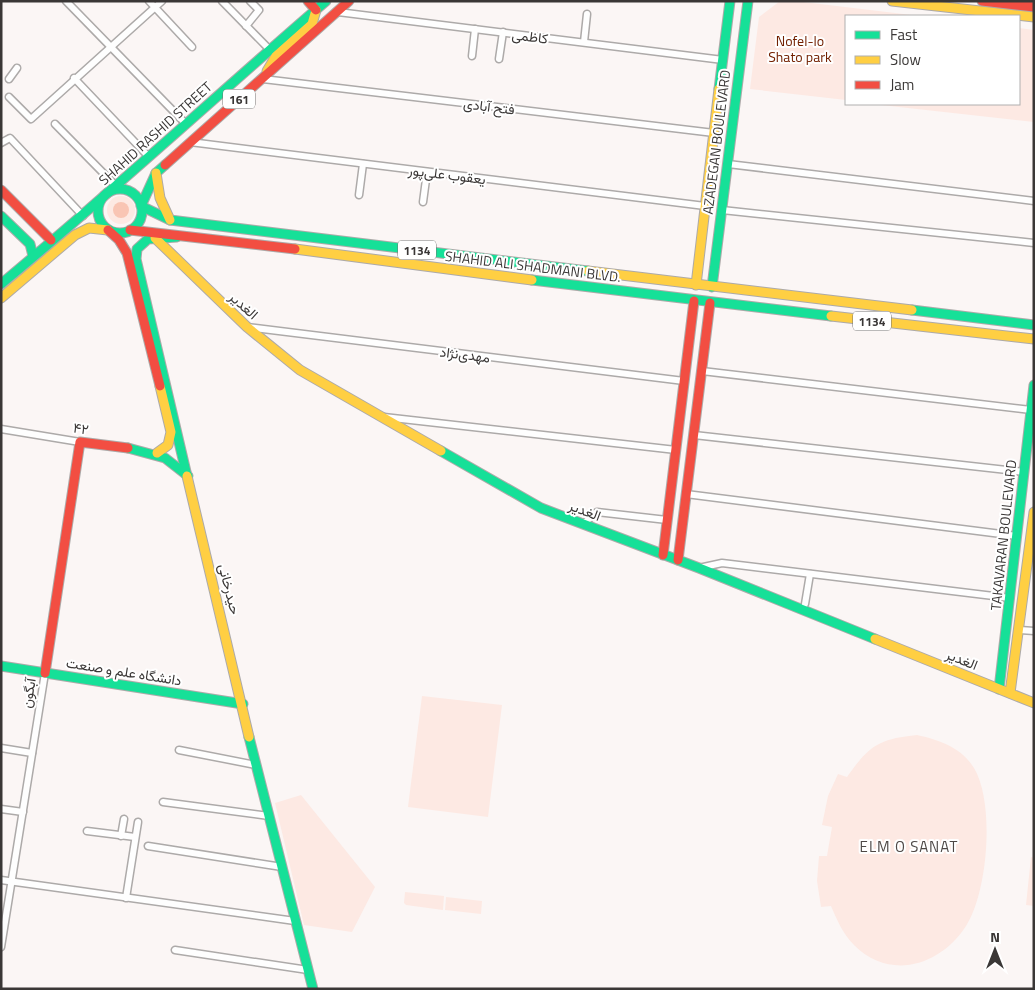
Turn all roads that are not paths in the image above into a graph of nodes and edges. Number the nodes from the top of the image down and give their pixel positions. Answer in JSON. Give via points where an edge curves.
{"nodes":[{"id":1,"x":66,"y":1,"type":"edge"},
{"id":2,"x":149,"y":1,"type":"edge"},
{"id":3,"x":162,"y":1,"type":"edge"},
{"id":4,"x":222,"y":1,"type":"edge"},
{"id":5,"x":250,"y":1,"type":"edge"},
{"id":6,"x":308,"y":1,"type":"edge"},
{"id":7,"x":326,"y":1,"type":"edge"},
{"id":8,"x":730,"y":1,"type":"edge"},
{"id":9,"x":748,"y":1,"type":"edge"},
{"id":10,"x":892,"y":1,"type":"edge"},
{"id":11,"x":982,"y":1,"type":"edge"},
{"id":12,"x":342,"y":5,"type":"edge"},
{"id":13,"x":1034,"y":7,"type":"edge"},
{"id":14,"x":155,"y":8,"type":"junction"},
{"id":15,"x":316,"y":10,"type":"junction"},
{"id":16,"x":587,"y":14,"type":"dead end"},
{"id":17,"x":1016,"y":15,"type":"edge"},
{"id":18,"x":1020,"y":15,"type":"edge"},
{"id":19,"x":1034,"y":17,"type":"edge"},
{"id":20,"x":246,"y":26,"type":"junction"},
{"id":21,"x":475,"y":29,"type":"junction"},
{"id":22,"x":503,"y":32,"type":"junction"},
{"id":23,"x":584,"y":42,"type":"junction"},
{"id":24,"x":111,"y":47,"type":"junction"},
{"id":25,"x":192,"y":47,"type":"dead end"},
{"id":26,"x":270,"y":50,"type":"junction"},
{"id":27,"x":472,"y":56,"type":"dead end"},
{"id":28,"x":499,"y":59,"type":"dead end"},
{"id":29,"x":723,"y":60,"type":"junction"},
{"id":30,"x":17,"y":68,"type":"dead end"},
{"id":31,"x":74,"y":78,"type":"junction"},
{"id":32,"x":9,"y":79,"type":"dead end"},
{"id":33,"x":263,"y":79,"type":"junction"},
{"id":34,"x":9,"y":97,"type":"dead end"},
{"id":35,"x":185,"y":123,"type":"junction"},
{"id":36,"x":55,"y":124,"type":"dead end"},
{"id":37,"x":714,"y":133,"type":"junction"},
{"id":38,"x":189,"y":142,"type":"junction"},
{"id":39,"x":1,"y":143,"type":"edge"},
{"id":40,"x":148,"y":156,"type":"junction"},
{"id":41,"x":363,"y":164,"type":"junction"},
{"id":42,"x":728,"y":164,"type":"junction"},
{"id":43,"x":427,"y":172,"type":"junction"},
{"id":44,"x":156,"y":173,"type":"junction"},
{"id":45,"x":116,"y":186,"type":"junction"},
{"id":46,"x":1,"y":190,"type":"edge"},
{"id":47,"x":359,"y":195,"type":"dead end"},
{"id":48,"x":105,"y":196,"type":"junction"},
{"id":49,"x":1034,"y":201,"type":"edge"},
{"id":50,"x":423,"y":202,"type":"dead end"},
{"id":51,"x":141,"y":206,"type":"junction"},
{"id":52,"x":705,"y":206,"type":"junction"},
{"id":53,"x":722,"y":210,"type":"junction"},
{"id":54,"x":1,"y":216,"type":"edge"},
{"id":55,"x":83,"y":216,"type":"junction"},
{"id":56,"x":167,"y":218,"type":"junction"},
{"id":57,"x":108,"y":230,"type":"junction"},
{"id":58,"x":130,"y":230,"type":"junction"},
{"id":59,"x":158,"y":235,"type":"junction"},
{"id":60,"x":187,"y":236,"type":"junction"},
{"id":61,"x":177,"y":237,"type":"junction"},
{"id":62,"x":52,"y":240,"type":"junction"},
{"id":63,"x":1034,"y":243,"type":"edge"},
{"id":64,"x":33,"y":256,"type":"junction"},
{"id":65,"x":174,"y":258,"type":"junction"},
{"id":66,"x":1,"y":284,"type":"edge"},
{"id":67,"x":696,"y":285,"type":"junction"},
{"id":68,"x":712,"y":287,"type":"junction"},
{"id":69,"x":1,"y":298,"type":"edge"},
{"id":70,"x":694,"y":301,"type":"junction"},
{"id":71,"x":710,"y":303,"type":"junction"},
{"id":72,"x":1034,"y":325,"type":"edge"},
{"id":73,"x":247,"y":327,"type":"junction"},
{"id":74,"x":1034,"y":339,"type":"edge"},
{"id":75,"x":702,"y":371,"type":"junction"},
{"id":76,"x":684,"y":381,"type":"junction"},
{"id":77,"x":1034,"y":385,"type":"edge"},
{"id":78,"x":1032,"y":410,"type":"junction"},
{"id":79,"x":381,"y":417,"type":"junction"},
{"id":80,"x":1,"y":429,"type":"edge"},
{"id":81,"x":694,"y":435,"type":"junction"},
{"id":82,"x":80,"y":442,"type":"junction"},
{"id":83,"x":676,"y":450,"type":"junction"},
{"id":84,"x":157,"y":453,"type":"junction"},
{"id":85,"x":1024,"y":472,"type":"junction"},
{"id":86,"x":188,"y":477,"type":"junction"},
{"id":87,"x":686,"y":494,"type":"junction"},
{"id":88,"x":1034,"y":512,"type":"edge"},
{"id":89,"x":667,"y":520,"type":"junction"},
{"id":90,"x":583,"y":524,"type":"junction"},
{"id":91,"x":1017,"y":536,"type":"junction"},
{"id":92,"x":663,"y":555,"type":"junction"},
{"id":93,"x":678,"y":560,"type":"junction"},
{"id":94,"x":1030,"y":567,"type":"edge"},
{"id":95,"x":699,"y":568,"type":"junction"},
{"id":96,"x":810,"y":574,"type":"junction"},
{"id":97,"x":1010,"y":598,"type":"junction"},
{"id":98,"x":805,"y":604,"type":"dead end"},
{"id":99,"x":1020,"y":630,"type":"junction"},
{"id":100,"x":1034,"y":631,"type":"edge"},
{"id":101,"x":48,"y":653,"type":"junction"},
{"id":102,"x":1,"y":666,"type":"edge"},
{"id":103,"x":45,"y":673,"type":"junction"},
{"id":104,"x":63,"y":676,"type":"junction"},
{"id":105,"x":1006,"y":691,"type":"junction"},
{"id":106,"x":1022,"y":697,"type":"junction"},
{"id":107,"x":1034,"y":699,"type":"edge"},
{"id":108,"x":1034,"y":702,"type":"edge"},
{"id":109,"x":243,"y":704,"type":"junction"},
{"id":110,"x":1,"y":748,"type":"edge"},
{"id":111,"x":179,"y":750,"type":"dead end"},
{"id":112,"x":32,"y":753,"type":"junction"},
{"id":113,"x":256,"y":765,"type":"junction"},
{"id":114,"x":163,"y":802,"type":"dead end"},
{"id":115,"x":1,"y":809,"type":"edge"},
{"id":116,"x":23,"y":812,"type":"junction"},
{"id":117,"x":269,"y":816,"type":"junction"},
{"id":118,"x":124,"y":819,"type":"dead end"},
{"id":119,"x":138,"y":822,"type":"dead end"},
{"id":120,"x":87,"y":831,"type":"dead end"},
{"id":121,"x":122,"y":836,"type":"junction"},
{"id":122,"x":135,"y":838,"type":"junction"},
{"id":123,"x":148,"y":846,"type":"dead end"},
{"id":124,"x":282,"y":867,"type":"junction"},
{"id":125,"x":1,"y":880,"type":"edge"},
{"id":126,"x":12,"y":882,"type":"junction"},
{"id":127,"x":126,"y":898,"type":"junction"},
{"id":128,"x":296,"y":921,"type":"junction"},
{"id":129,"x":1,"y":947,"type":"edge"},
{"id":130,"x":175,"y":950,"type":"dead end"},
{"id":131,"x":308,"y":970,"type":"junction"},
{"id":132,"x":313,"y":989,"type":"edge"}],
"edges":[{"from":1,"to":24,"type":"street"},
{"from":2,"to":14,"type":"street"},
{"from":3,"to":14,"type":"street"},
{"from":4,"to":20,"type":"street"},
{"from":5,"to":20,"type":"street","via":[[260,10]]},
{"from":6,"to":15,"type":"main road"},
{"from":7,"to":15,"type":"main road","name":"SHAHID RASHID STREET","number":"161"},
{"from":8,"to":29,"type":"main road","name":"AZADEGAN BOULEVARD"},
{"from":9,"to":42,"type":"main road","name":"AZADEGAN BOULEVARD"},
{"from":10,"to":17,"type":"main road"},
{"from":11,"to":13,"type":"main road"},
{"from":12,"to":21,"type":"street","name":"کاظمی"},
{"from":12,"to":33,"type":"main road","number":"161"},
{"from":14,"to":24,"type":"street"},
{"from":14,"to":25,"type":"street"},
{"from":15,"to":26,"type":"main road","name":"SHAHID RASHID STREET","number":"161"},
{"from":15,"to":33,"type":"main road","via":[[312,24],[276,56]]},
{"from":16,"to":23,"type":"street"},
{"from":18,"to":19,"type":"main road"},
{"from":20,"to":26,"type":"street"},
{"from":21,"to":22,"type":"street","name":"کاظمی"},
{"from":21,"to":27,"type":"street"},
{"from":22,"to":23,"type":"street","name":"کاظمی"},
{"from":22,"to":28,"type":"street"},
{"from":23,"to":29,"type":"street","name":"کاظمی"},
{"from":24,"to":31,"type":"street"},
{"from":24,"to":35,"type":"street"},
{"from":26,"to":35,"type":"main road","name":"SHAHID RASHID STREET","number":"161"},
{"from":29,"to":37,"type":"main road","name":"AZADEGAN BOULEVARD"},
{"from":30,"to":32,"type":"street"},
{"from":31,"to":34,"type":"street","via":[[31,119]]},
{"from":31,"to":40,"type":"street"},
{"from":33,"to":37,"type":"street","name":"فتح آبادی"},
{"from":33,"to":38,"type":"main road","number":"161"},
{"from":35,"to":40,"type":"main road","name":"SHAHID RASHID STREET","number":"161"},
{"from":36,"to":45,"type":"street"},
{"from":37,"to":52,"type":"main road","name":"AZADEGAN BOULEVARD"},
{"from":38,"to":41,"type":"street","name":"یعقوب علی‌پور"},
{"from":38,"to":44,"type":"main road","number":"161"},
{"from":39,"to":55,"type":"street","via":[[10,138]]},
{"from":40,"to":45,"type":"main road","name":"SHAHID RASHID STREET","number":"161"},
{"from":41,"to":43,"type":"street","name":"یعقوب علی‌پور"},
{"from":41,"to":47,"type":"street"},
{"from":42,"to":49,"type":"street"},
{"from":42,"to":53,"type":"main road","name":"AZADEGAN BOULEVARD"},
{"from":43,"to":50,"type":"street"},
{"from":43,"to":52,"type":"street","name":"یعقوب علی‌پور"},
{"from":44,"to":51,"type":"main road","number":"161"},
{"from":44,"to":56,"type":"main road"},
{"from":45,"to":48,"type":"main road","name":"SHAHID RASHID STREET","number":"161"},
{"from":46,"to":62,"type":"main road"},
{"from":48,"to":51,"type":"main road","via":[[114,190],[126,190],[136,196]]},
{"from":48,"to":55,"type":"main road","name":"SHAHID RASHID STREET","number":"161"},
{"from":48,"to":57,"type":"main road","via":[[98,214]]},
{"from":51,"to":56,"type":"main road","name":"SHAHID ALI SHADMANI BLVD.","number":"1134"},
{"from":51,"to":58,"type":"main road","via":[[138,222]]},
{"from":52,"to":67,"type":"main road","name":"AZADEGAN BOULEVARD"},
{"from":53,"to":63,"type":"street"},
{"from":53,"to":68,"type":"main road","name":"AZADEGAN BOULEVARD"},
{"from":54,"to":64,"type":"main road","via":[[30,244]]},
{"from":55,"to":62,"type":"main road","name":"SHAHID RASHID STREET","number":"161"},
{"from":56,"to":59,"type":"main road","via":[[160,224]]},
{"from":56,"to":67,"type":"main road","name":"SHAHID ALI SHADMANI BLVD.","number":"1134"},
{"from":57,"to":58,"type":"main road"},
{"from":57,"to":69,"type":"main road","via":[[89,228],[75,235]]},
{"from":57,"to":84,"type":"main road","via":[[127,253],[171,432],[168,445]]},
{"from":58,"to":59,"type":"main road","name":"SHAHID ALI SHADMANI BLVD.","number":"1134"},
{"from":59,"to":60,"type":"main road","name":"SHAHID ALI SHADMANI BLVD.","number":"1134"},
{"from":59,"to":61,"type":"main road"},
{"from":59,"to":65,"type":"main road","name":"الغدیر"},
{"from":59,"to":86,"type":"main road","name":"حیدرخانی","via":[[137,249],[136,259]]},
{"from":60,"to":61,"type":"main road"},
{"from":60,"to":70,"type":"main road","name":"SHAHID ALI SHADMANI BLVD.","number":"1134"},
{"from":61,"to":65,"type":"main road"},
{"from":62,"to":64,"type":"main road","name":"SHAHID RASHID STREET","number":"161"},
{"from":64,"to":66,"type":"main road","name":"SHAHID RASHID STREET","number":"161"},
{"from":65,"to":73,"type":"main road","name":"الغدیر"},
{"from":67,"to":68,"type":"main road","number":"1134"},
{"from":67,"to":70,"type":"main road","name":"AZADEGAN BOULEVARD"},
{"from":68,"to":71,"type":"main road","name":"AZADEGAN BOULEVARD"},
{"from":68,"to":72,"type":"main road","number":"1134"},
{"from":70,"to":71,"type":"main road","number":"1134"},
{"from":70,"to":76,"type":"main road"},
{"from":71,"to":74,"type":"main road","number":"1134"},
{"from":71,"to":75,"type":"main road"},
{"from":73,"to":76,"type":"street","name":"مهدی‌نژاد"},
{"from":73,"to":79,"type":"main road","name":"الغدیر","via":[[300,370]]},
{"from":75,"to":78,"type":"street"},
{"from":75,"to":81,"type":"main road"},
{"from":76,"to":83,"type":"main road"},
{"from":77,"to":78,"type":"main road","name":"TAKAVARAN BOULEVARD"},
{"from":78,"to":85,"type":"main road","name":"TAKAVARAN BOULEVARD"},
{"from":79,"to":83,"type":"street"},
{"from":79,"to":90,"type":"main road","name":"الغدیر","via":[[541,508]]},
{"from":80,"to":82,"type":"street","name":"۴۲"},
{"from":81,"to":85,"type":"street"},
{"from":81,"to":87,"type":"main road"},
{"from":82,"to":84,"type":"main road","name":"۴۲"},
{"from":82,"to":101,"type":"main road","name":"آبگون"},
{"from":83,"to":89,"type":"main road"},
{"from":84,"to":86,"type":"main road","via":[[171,460]]},
{"from":85,"to":91,"type":"main road","name":"TAKAVARAN BOULEVARD"},
{"from":86,"to":109,"type":"main road","name":"حیدرخانی"},
{"from":87,"to":91,"type":"street"},
{"from":87,"to":93,"type":"main road"},
{"from":88,"to":94,"type":"main road","name":"TAKAVARAN BOULEVARD"},
{"from":89,"to":90,"type":"street","via":[[597,512]]},
{"from":89,"to":92,"type":"main road"},
{"from":90,"to":92,"type":"main road","name":"الغدیر"},
{"from":91,"to":97,"type":"main road","name":"TAKAVARAN BOULEVARD"},
{"from":92,"to":93,"type":"main road","name":"الغدیر"},
{"from":93,"to":95,"type":"main road","name":"الغدیر"},
{"from":94,"to":99,"type":"main road","name":"TAKAVARAN BOULEVARD"},
{"from":95,"to":96,"type":"street","via":[[722,563]]},
{"from":95,"to":105,"type":"main road","name":"الغدیر"},
{"from":96,"to":97,"type":"street"},
{"from":96,"to":98,"type":"street"},
{"from":97,"to":105,"type":"main road","name":"TAKAVARAN BOULEVARD"},
{"from":99,"to":100,"type":"street"},
{"from":99,"to":105,"type":"main road","name":"TAKAVARAN BOULEVARD"},
{"from":101,"to":103,"type":"main road","name":"آبگون"},
{"from":101,"to":104,"type":"main road","via":[[51,664]]},
{"from":102,"to":103,"type":"main road","name":"دانشگاه علم و صنعت"},
{"from":103,"to":104,"type":"main road","name":"دانشگاه علم و صنعت"},
{"from":103,"to":112,"type":"street","name":"آبگون"},
{"from":104,"to":109,"type":"main road","name":"دانشگاه علم و صنعت"},
{"from":105,"to":106,"type":"main road","name":"الغدیر"},
{"from":106,"to":107,"type":"street"},
{"from":106,"to":108,"type":"main road","name":"الغدیر"},
{"from":109,"to":113,"type":"main road","name":"حیدرخانی"},
{"from":110,"to":112,"type":"street"},
{"from":111,"to":113,"type":"street"},
{"from":112,"to":116,"type":"street","name":"آبگون"},
{"from":113,"to":117,"type":"main road","name":"حیدرخانی"},
{"from":114,"to":117,"type":"street"},
{"from":115,"to":116,"type":"street"},
{"from":116,"to":126,"type":"street","name":"آبگون"},
{"from":117,"to":124,"type":"main road","name":"حیدرخانی"},
{"from":118,"to":121,"type":"street"},
{"from":119,"to":122,"type":"street"},
{"from":120,"to":121,"type":"street"},
{"from":121,"to":122,"type":"street"},
{"from":122,"to":127,"type":"street"},
{"from":123,"to":124,"type":"street"},
{"from":124,"to":128,"type":"main road","name":"حیدرخانی"},
{"from":125,"to":126,"type":"street"},
{"from":126,"to":127,"type":"street"},
{"from":126,"to":129,"type":"street","name":"آبگون"},
{"from":127,"to":128,"type":"street"},
{"from":128,"to":131,"type":"main road","name":"حیدرخانی"},
{"from":130,"to":131,"type":"street"},
{"from":131,"to":132,"type":"main road","name":"حیدرخانی"}]}
